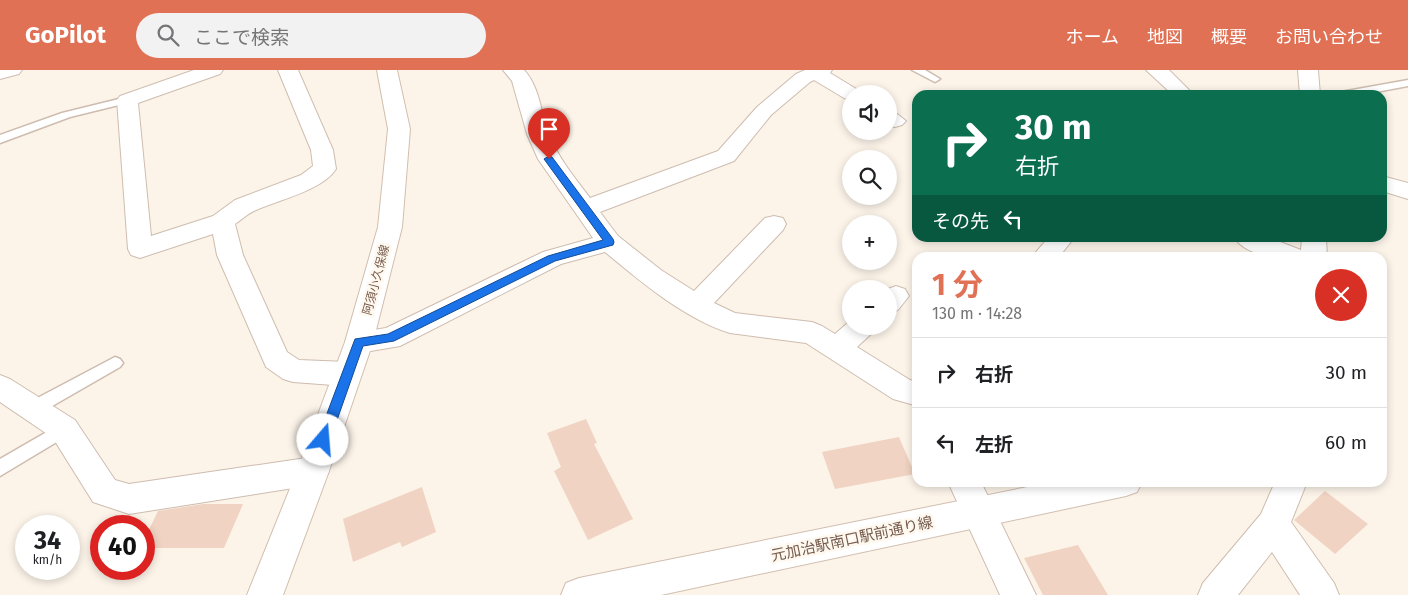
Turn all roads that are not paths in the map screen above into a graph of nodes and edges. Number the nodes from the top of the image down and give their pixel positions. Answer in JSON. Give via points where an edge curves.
{"nodes":[{"id":1,"x":12,"y":70,"type":"edge"},
{"id":2,"x":213,"y":70,"type":"edge"},
{"id":3,"x":288,"y":70,"type":"edge"},
{"id":4,"x":386,"y":70,"type":"edge"},
{"id":5,"x":513,"y":70,"type":"edge"},
{"id":6,"x":917,"y":70,"type":"edge"},
{"id":7,"x":1156,"y":70,"type":"edge"},
{"id":8,"x":1308,"y":70,"type":"edge"},
{"id":9,"x":0,"y":73,"type":"edge"},
{"id":10,"x":808,"y":73,"type":"edge"},
{"id":11,"x":935,"y":79,"type":"dead end"},
{"id":12,"x":1408,"y":83,"type":"edge"},
{"id":13,"x":842,"y":90,"type":"edge"},
{"id":14,"x":1179,"y":90,"type":"edge"},
{"id":15,"x":1310,"y":90,"type":"edge"},
{"id":16,"x":1369,"y":90,"type":"edge"},
{"id":17,"x":126,"y":100,"type":"junction"},
{"id":18,"x":0,"y":139,"type":"edge"},
{"id":19,"x":1387,"y":185,"type":"edge"},
{"id":20,"x":1408,"y":191,"type":"edge"},
{"id":21,"x":584,"y":209,"type":"junction"},
{"id":22,"x":222,"y":222,"type":"junction"},
{"id":23,"x":774,"y":224,"type":"dead end"},
{"id":24,"x":609,"y":242,"type":"junction"},
{"id":25,"x":1058,"y":242,"type":"edge"},
{"id":26,"x":1257,"y":242,"type":"edge"},
{"id":27,"x":1048,"y":252,"type":"edge"},
{"id":28,"x":1282,"y":252,"type":"edge"},
{"id":29,"x":696,"y":305,"type":"junction"},
{"id":30,"x":852,"y":335,"type":"edge"},
{"id":31,"x":359,"y":342,"type":"junction"},
{"id":32,"x":837,"y":349,"type":"junction"},
{"id":33,"x":115,"y":364,"type":"dead end"},
{"id":34,"x":347,"y":374,"type":"junction"},
{"id":35,"x":0,"y":387,"type":"edge"},
{"id":36,"x":912,"y":393,"type":"edge"},
{"id":37,"x":34,"y":408,"type":"junction"},
{"id":38,"x":64,"y":429,"type":"junction"},
{"id":39,"x":0,"y":468,"type":"edge"},
{"id":40,"x":313,"y":471,"type":"junction"},
{"id":41,"x":967,"y":487,"type":"edge"},
{"id":42,"x":1102,"y":487,"type":"edge"},
{"id":43,"x":1289,"y":487,"type":"edge"},
{"id":44,"x":980,"y":513,"type":"junction"},
{"id":45,"x":1273,"y":525,"type":"junction"},
{"id":46,"x":265,"y":595,"type":"edge"},
{"id":47,"x":579,"y":595,"type":"edge"},
{"id":48,"x":1018,"y":595,"type":"edge"},
{"id":49,"x":1216,"y":595,"type":"edge"},
{"id":50,"x":1321,"y":595,"type":"edge"}],
"edges":[{"from":1,"to":9,"type":"street"},
{"from":2,"to":17,"type":"street"},
{"from":3,"to":22,"type":"street","via":[[322,150],[326,168],[309,180],[243,206]]},
{"from":4,"to":31,"type":"street","name":"阿須小久保線","via":[[399,129],[390,227]]},
{"from":5,"to":21,"type":"street","via":[[522,80],[549,159]]},
{"from":6,"to":11,"type":"lane"},
{"from":7,"to":14,"type":"street"},
{"from":8,"to":15,"type":"street"},
{"from":10,"to":13,"type":"street"},
{"from":10,"to":21,"type":"street","via":[[764,111],[726,156]]},
{"from":12,"to":16,"type":"lane"},
{"from":17,"to":18,"type":"lane","via":[[66,115]]},
{"from":17,"to":22,"type":"street","via":[[140,249]]},
{"from":19,"to":20,"type":"street"},
{"from":21,"to":24,"type":"street"},
{"from":22,"to":34,"type":"street","via":[[230,255],[276,359],[293,371]]},
{"from":23,"to":29,"type":"street"},
{"from":24,"to":29,"type":"street","via":[[652,277]]},
{"from":24,"to":31,"type":"street","via":[[552,258],[390,338]]},
{"from":25,"to":27,"type":"street"},
{"from":26,"to":28,"type":"street"},
{"from":29,"to":32,"type":"street","via":[[730,323],[812,333]]},
{"from":30,"to":32,"type":"street"},
{"from":31,"to":34,"type":"street","name":"阿須小久保線"},
{"from":32,"to":36,"type":"street","via":[[902,391]]},
{"from":33,"to":37,"type":"lane"},
{"from":34,"to":40,"type":"street","name":"阿須小久保線"},
{"from":35,"to":37,"type":"street"},
{"from":37,"to":38,"type":"street"},
{"from":38,"to":39,"type":"lane"},
{"from":38,"to":40,"type":"street","via":[[104,492],[129,499]]},
{"from":40,"to":46,"type":"street","name":"阿須小久保線"},
{"from":41,"to":44,"type":"street"},
{"from":42,"to":44,"type":"street","name":"元加治駅南口駅前通り線"},
{"from":43,"to":45,"type":"street"},
{"from":44,"to":47,"type":"street","name":"元加治駅南口駅前通り線"},
{"from":44,"to":48,"type":"street"},
{"from":45,"to":49,"type":"street"},
{"from":45,"to":50,"type":"street"}]}
